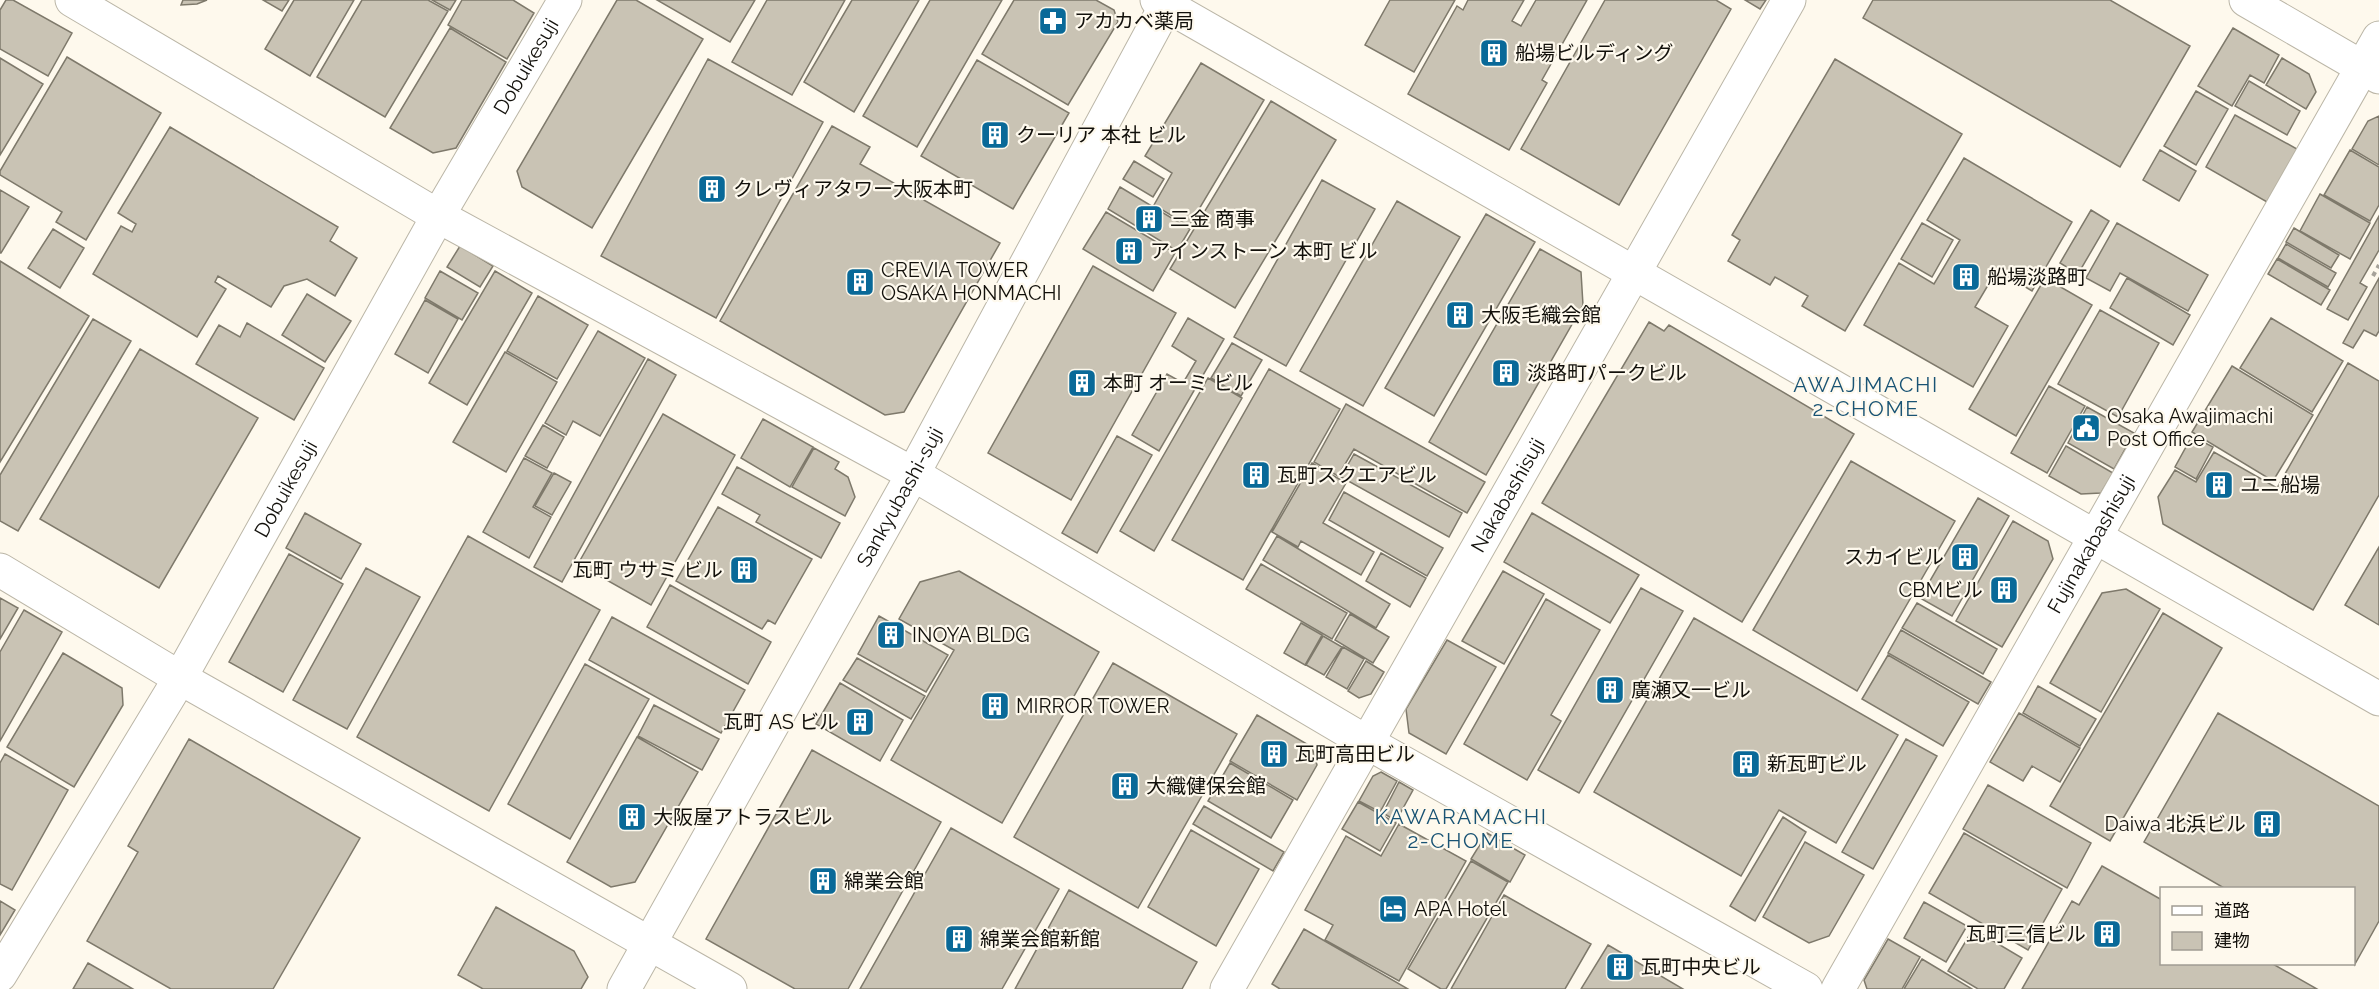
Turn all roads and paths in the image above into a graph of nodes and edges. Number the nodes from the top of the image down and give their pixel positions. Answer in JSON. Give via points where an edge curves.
{"nodes":[{"id":1,"x":72,"y":0,"type":"edge"},
{"id":2,"x":564,"y":0,"type":"edge"},
{"id":3,"x":1789,"y":0,"type":"edge"},
{"id":4,"x":2246,"y":0,"type":"edge"},
{"id":5,"x":1164,"y":2,"type":"edge"},
{"id":6,"x":2379,"y":38,"type":"edge"},
{"id":7,"x":2371,"y":72,"type":"edge"},
{"id":8,"x":438,"y":216,"type":"junction"},
{"id":9,"x":2379,"y":265,"type":"edge"},
{"id":10,"x":1633,"y":273,"type":"junction"},
{"id":11,"x":2373,"y":276,"type":"dead end"},
{"id":12,"x":913,"y":474,"type":"junction"},
{"id":13,"x":2095,"y":537,"type":"junction"},
{"id":14,"x":0,"y":570,"type":"edge"},
{"id":15,"x":180,"y":678,"type":"junction"},
{"id":16,"x":2379,"y":699,"type":"edge"},
{"id":17,"x":1368,"y":743,"type":"junction"},
{"id":18,"x":651,"y":944,"type":"junction"},
{"id":19,"x":0,"y":975,"type":"edge"},
{"id":20,"x":624,"y":989,"type":"edge"},
{"id":21,"x":730,"y":989,"type":"edge"},
{"id":22,"x":1227,"y":989,"type":"edge"},
{"id":23,"x":1806,"y":989,"type":"edge"},
{"id":24,"x":1838,"y":989,"type":"edge"}],
"edges":[{"from":1,"to":8,"type":"street"},
{"from":2,"to":8,"type":"street","name":"Dobuikesuji"},
{"from":3,"to":10,"type":"street","name":"Nakabashisuji"},
{"from":4,"to":7,"type":"street"},
{"from":5,"to":10,"type":"street"},
{"from":5,"to":12,"type":"street","name":"Sankyubashi-suji"},
{"from":6,"to":7,"type":"street","name":"Fujinakabashisuji"},
{"from":7,"to":13,"type":"street","name":"Fujinakabashisuji"},
{"from":8,"to":12,"type":"street"},
{"from":8,"to":15,"type":"street","name":"Dobuikesuji"},
{"from":9,"to":11,"type":"path"},
{"from":10,"to":13,"type":"street"},
{"from":10,"to":17,"type":"street","name":"Nakabashisuji"},
{"from":12,"to":17,"type":"street"},
{"from":12,"to":18,"type":"street","name":"Sankyubashi-suji"},
{"from":13,"to":16,"type":"street"},
{"from":13,"to":24,"type":"street","name":"Fujinakabashisuji"},
{"from":14,"to":15,"type":"street"},
{"from":15,"to":18,"type":"street"},
{"from":15,"to":19,"type":"street","name":"Dobuikesuji"},
{"from":17,"to":22,"type":"street","name":"Nakabashisuji"},
{"from":17,"to":23,"type":"street"},
{"from":18,"to":20,"type":"street","name":"Sankyubashi-suji"},
{"from":18,"to":21,"type":"street"}]}
